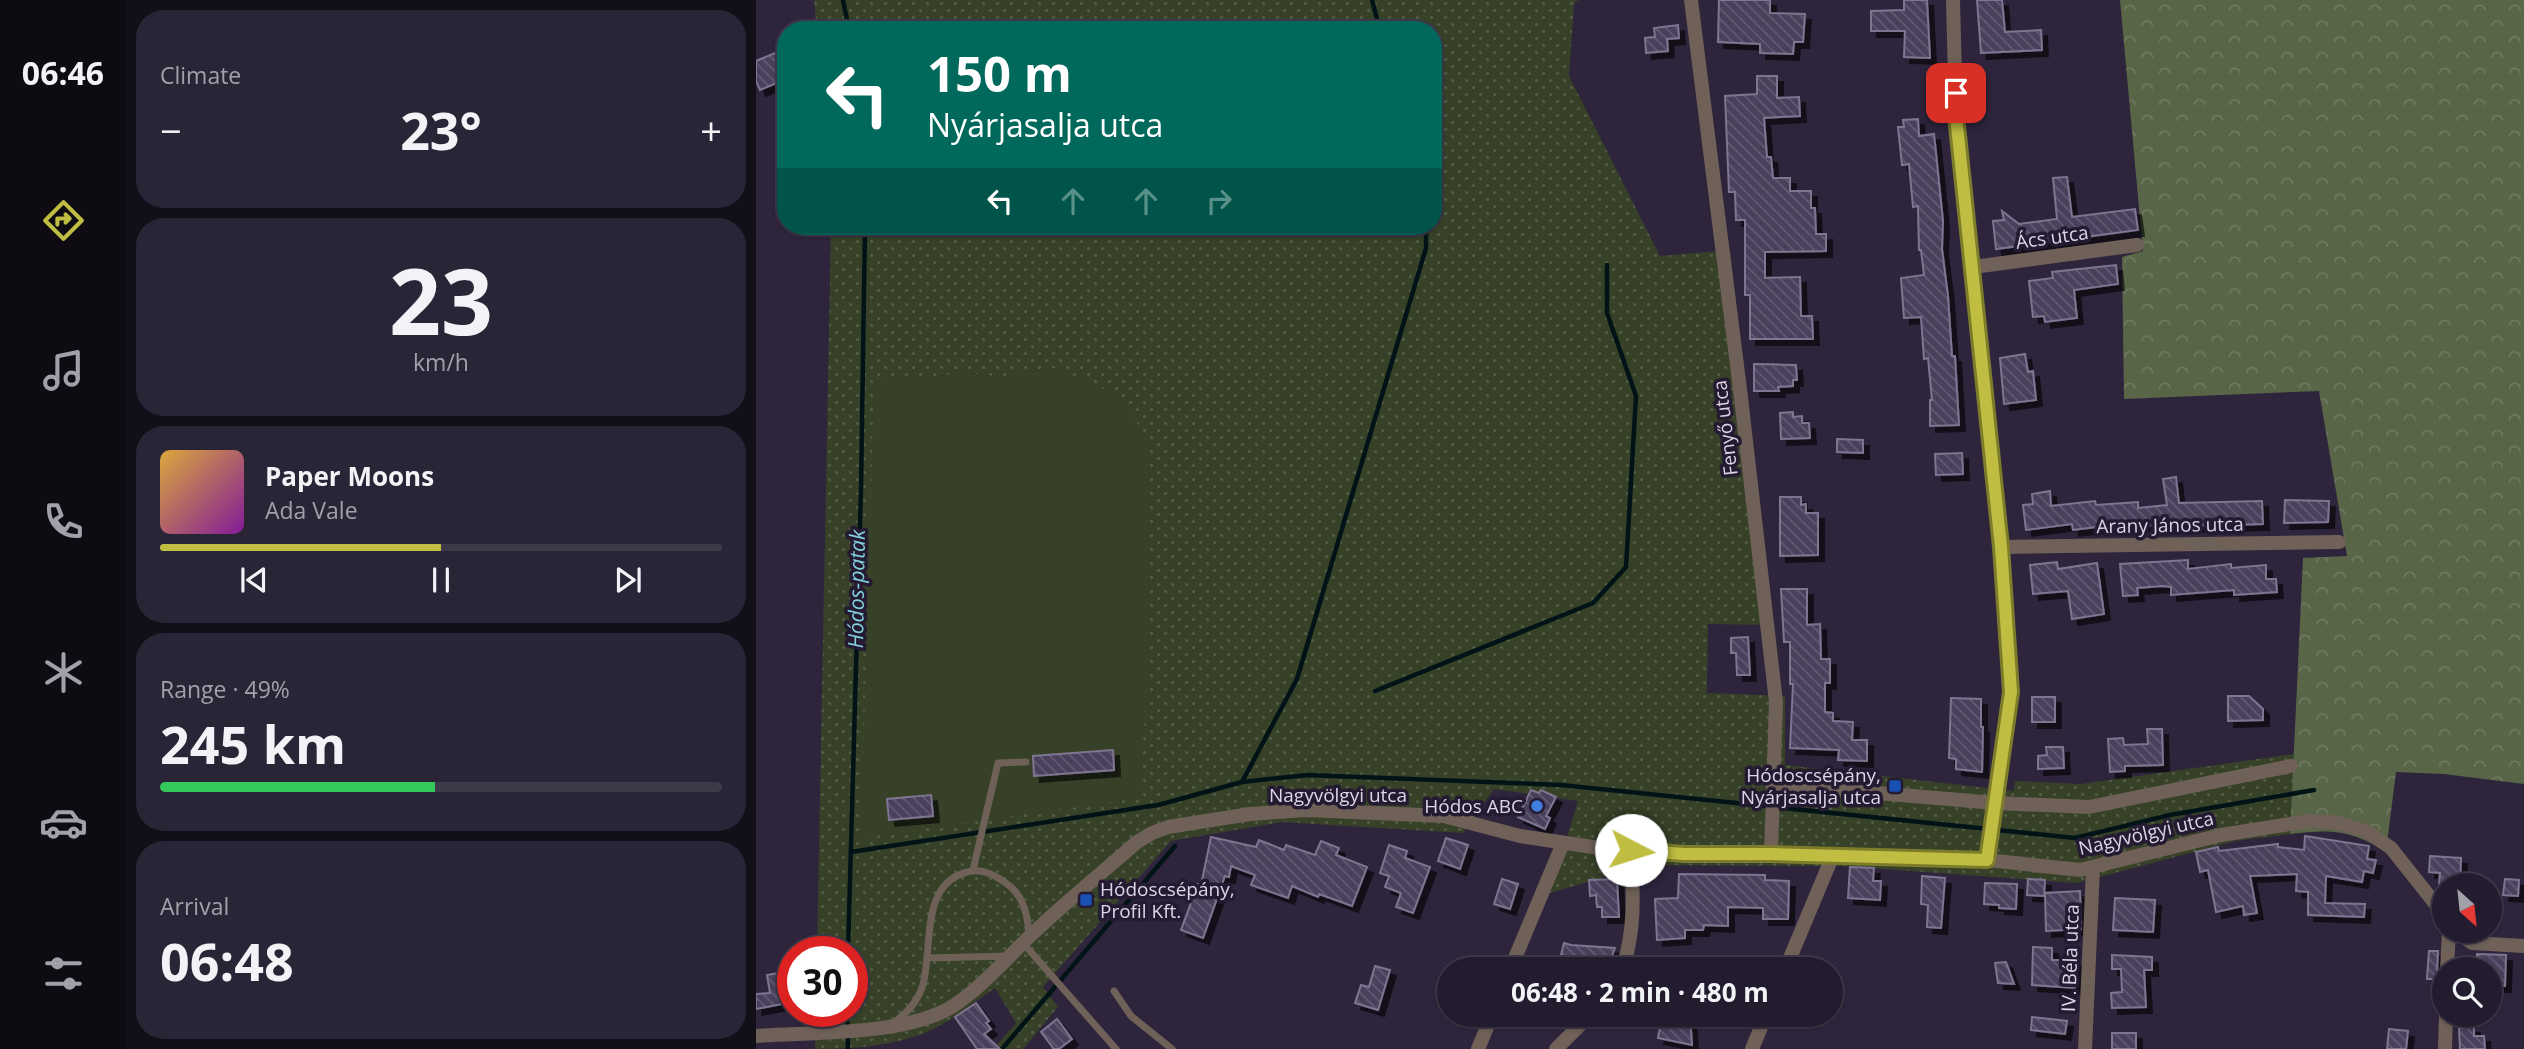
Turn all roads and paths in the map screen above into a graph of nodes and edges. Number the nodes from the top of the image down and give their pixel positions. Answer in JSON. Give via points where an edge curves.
{"nodes":[{"id":1,"x":1691,"y":0,"type":"edge"},
{"id":2,"x":1954,"y":0,"type":"edge"},
{"id":3,"x":2137,"y":245,"type":"dead end"},
{"id":4,"x":1973,"y":267,"type":"junction"},
{"id":5,"x":2339,"y":542,"type":"dead end"},
{"id":6,"x":2001,"y":547,"type":"junction"},
{"id":7,"x":1026,"y":762,"type":"dead end"},
{"id":8,"x":2291,"y":765,"type":"dead end"},
{"id":9,"x":1772,"y":784,"type":"junction"},
{"id":10,"x":1995,"y":803,"type":"junction"},
{"id":11,"x":1563,"y":843,"type":"junction"},
{"id":12,"x":1631,"y":850,"type":"junction"},
{"id":13,"x":1771,"y":854,"type":"junction"},
{"id":14,"x":1833,"y":855,"type":"junction"},
{"id":15,"x":1987,"y":860,"type":"junction"},
{"id":16,"x":2093,"y":869,"type":"junction"},
{"id":17,"x":973,"y":870,"type":"junction"},
{"id":18,"x":2432,"y":900,"type":"edge"},
{"id":19,"x":1026,"y":940,"type":"junction"},
{"id":20,"x":2472,"y":943,"type":"edge"},
{"id":21,"x":2524,"y":946,"type":"edge"},
{"id":22,"x":1010,"y":956,"type":"junction"},
{"id":23,"x":1515,"y":957,"type":"edge"},
{"id":24,"x":1626,"y":957,"type":"edge"},
{"id":25,"x":1790,"y":957,"type":"edge"},
{"id":26,"x":927,"y":958,"type":"junction"},
{"id":27,"x":1114,"y":991,"type":"dead end"},
{"id":28,"x":888,"y":1027,"type":"junction"},
{"id":29,"x":1487,"y":1027,"type":"edge"},
{"id":30,"x":1578,"y":1027,"type":"edge"},
{"id":31,"x":1761,"y":1027,"type":"edge"},
{"id":32,"x":2446,"y":1027,"type":"edge"},
{"id":33,"x":756,"y":1036,"type":"edge"},
{"id":34,"x":1116,"y":1049,"type":"edge"},
{"id":35,"x":1172,"y":1049,"type":"edge"},
{"id":36,"x":1478,"y":1049,"type":"edge"},
{"id":37,"x":1556,"y":1049,"type":"edge"},
{"id":38,"x":1752,"y":1049,"type":"edge"},
{"id":39,"x":2085,"y":1049,"type":"edge"},
{"id":40,"x":2445,"y":1049,"type":"edge"}],
"edges":[{"from":1,"to":9,"type":"street","name":"Fenyő utca","via":[[1776,702]]},
{"from":2,"to":4,"type":"street","via":[[1956,116]]},
{"from":3,"to":4,"type":"street","name":"Ács utca"},
{"from":4,"to":6,"type":"street"},
{"from":5,"to":6,"type":"street","name":"Arany János utca"},
{"from":6,"to":10,"type":"street","via":[[2011,692]]},
{"from":7,"to":17,"type":"lane","via":[[998,763]]},
{"from":8,"to":10,"type":"street","name":"Nagyvölgyi utca","via":[[2089,807]]},
{"from":9,"to":10,"type":"street","name":"Nagyvölgyi utca"},
{"from":9,"to":13,"type":"street","name":"Fenyő utca"},
{"from":10,"to":15,"type":"street"},
{"from":11,"to":12,"type":"street","name":"Nagyvölgyi utca"},
{"from":11,"to":19,"type":"street","name":"Nagyvölgyi utca","via":[[1444,816],[1396,813],[1306,810],[1168,827],[1137,842]]},
{"from":11,"to":23,"type":"street"},
{"from":12,"to":13,"type":"street","name":"Nagyvölgyi utca"},
{"from":12,"to":24,"type":"street","via":[[1634,917]]},
{"from":13,"to":14,"type":"street","name":"Nagyvölgyi utca"},
{"from":14,"to":15,"type":"street","name":"Nagyvölgyi utca"},
{"from":14,"to":25,"type":"street"},
{"from":15,"to":16,"type":"street","name":"Nagyvölgyi utca"},
{"from":16,"to":18,"type":"street","name":"Nagyvölgyi utca","via":[[2221,835],[2309,821],[2334,822],[2366,831],[2391,848]]},
{"from":16,"to":39,"type":"street","name":"IV. Béla utca"},
{"from":17,"to":19,"type":"lane","via":[[997,876],[1014,890],[1025,909]]},
{"from":17,"to":26,"type":"lane","via":[[953,878],[938,895]]},
{"from":19,"to":22,"type":"street","name":"Nagyvölgyi utca"},
{"from":19,"to":34,"type":"lane"},
{"from":20,"to":21,"type":"street"},
{"from":22,"to":26,"type":"lane"},
{"from":22,"to":28,"type":"street","name":"Nagyvölgyi utca","via":[[944,1011]]},
{"from":26,"to":28,"type":"lane","via":[[919,996]]},
{"from":27,"to":35,"type":"lane","via":[[1131,1016]]},
{"from":28,"to":33,"type":"street","name":"Nagyvölgyi utca"},
{"from":29,"to":36,"type":"street"},
{"from":30,"to":37,"type":"street"},
{"from":31,"to":38,"type":"street"},
{"from":32,"to":40,"type":"street"}]}
